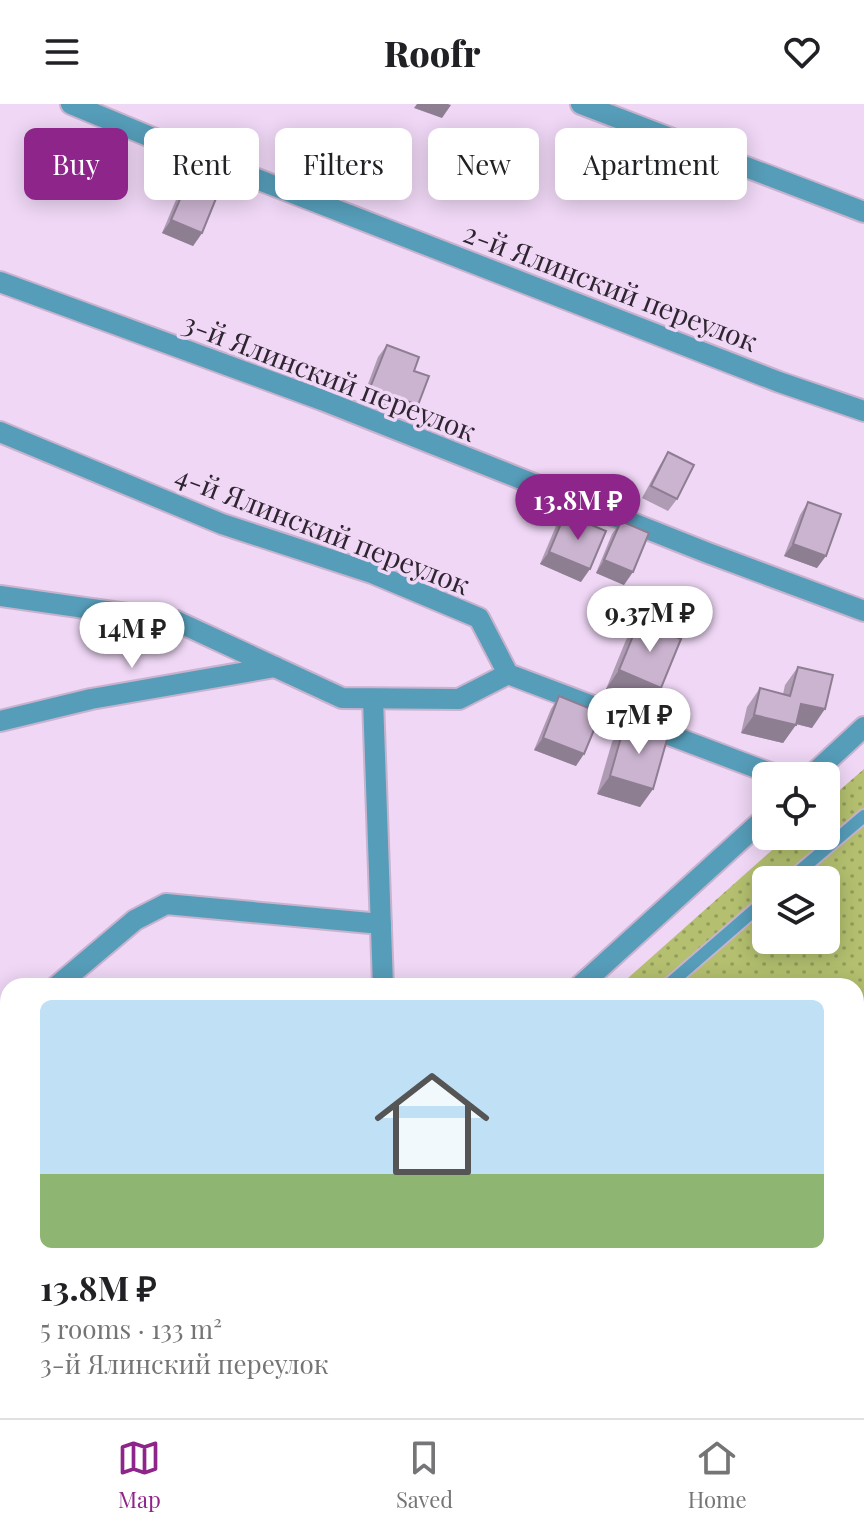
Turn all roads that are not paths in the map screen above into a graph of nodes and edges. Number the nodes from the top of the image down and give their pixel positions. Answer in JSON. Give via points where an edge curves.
{"nodes":[{"id":1,"x":71,"y":104,"type":"edge"},
{"id":2,"x":581,"y":104,"type":"edge"},
{"id":3,"x":864,"y":212,"type":"edge"},
{"id":4,"x":0,"y":282,"type":"edge"},
{"id":5,"x":864,"y":411,"type":"edge"},
{"id":6,"x":0,"y":432,"type":"edge"},
{"id":7,"x":0,"y":596,"type":"edge"},
{"id":8,"x":864,"y":611,"type":"edge"},
{"id":9,"x":275,"y":667,"type":"junction"},
{"id":10,"x":508,"y":674,"type":"junction"},
{"id":11,"x":373,"y":699,"type":"junction"},
{"id":12,"x":0,"y":721,"type":"edge"},
{"id":13,"x":864,"y":727,"type":"edge"},
{"id":14,"x":826,"y":762,"type":"edge"},
{"id":15,"x":752,"y":766,"type":"edge"},
{"id":16,"x":864,"y":816,"type":"edge"},
{"id":17,"x":752,"y":830,"type":"edge"},
{"id":18,"x":805,"y":866,"type":"edge"},
{"id":19,"x":752,"y":912,"type":"edge"},
{"id":20,"x":381,"y":924,"type":"junction"},
{"id":21,"x":66,"y":978,"type":"edge"},
{"id":22,"x":383,"y":978,"type":"edge"},
{"id":23,"x":589,"y":978,"type":"edge"},
{"id":24,"x":676,"y":978,"type":"edge"}],
"edges":[{"from":1,"to":5,"type":"street","name":"2-й Ялинский переулок"},
{"from":2,"to":3,"type":"street"},
{"from":4,"to":8,"type":"street","name":"3-й Ялинский переулок","via":[[322,400]]},
{"from":6,"to":10,"type":"street","name":"4-й Ялинский переулок","via":[[222,524],[372,573],[479,618]]},
{"from":7,"to":9,"type":"street","via":[[176,621]]},
{"from":9,"to":11,"type":"street","via":[[342,698]]},
{"from":9,"to":12,"type":"street","via":[[91,699]]},
{"from":10,"to":11,"type":"street","via":[[459,699]]},
{"from":10,"to":15,"type":"street"},
{"from":11,"to":20,"type":"street"},
{"from":13,"to":14,"type":"street"},
{"from":16,"to":18,"type":"lane"},
{"from":17,"to":23,"type":"street"},
{"from":19,"to":24,"type":"lane"},
{"from":20,"to":21,"type":"street","via":[[166,904],[135,920]]},
{"from":20,"to":22,"type":"street"}]}
